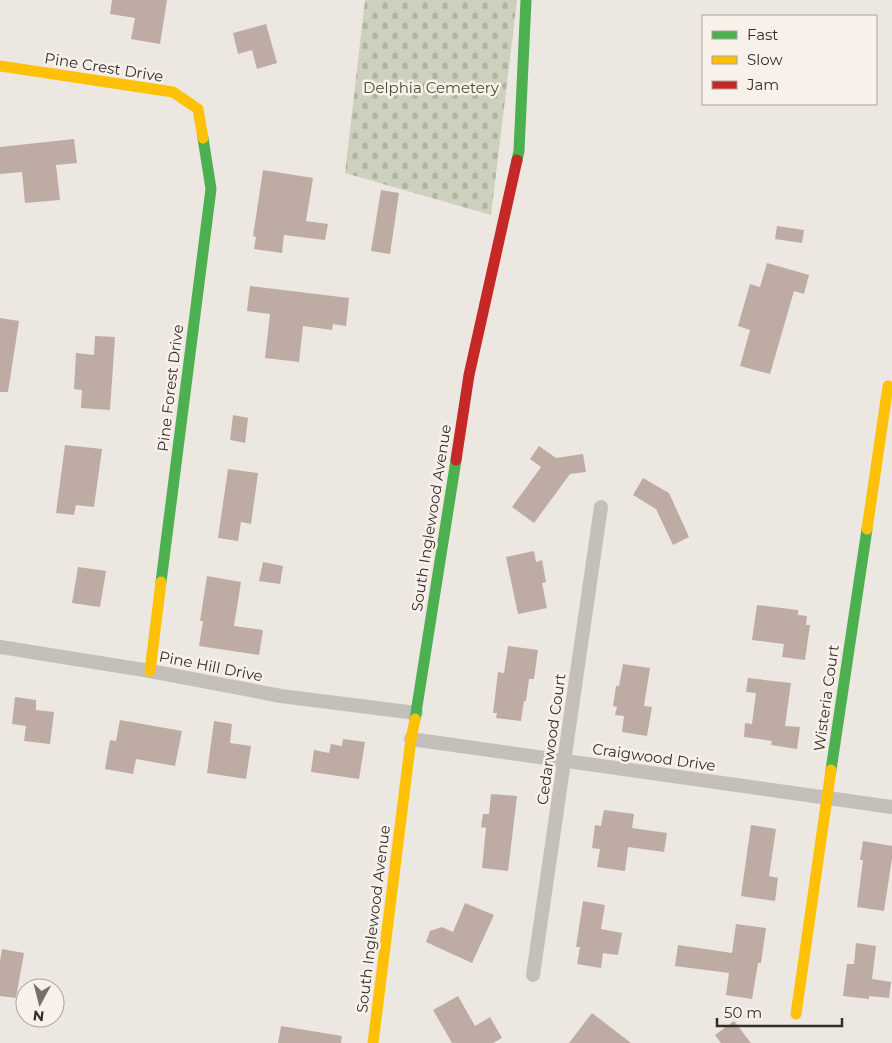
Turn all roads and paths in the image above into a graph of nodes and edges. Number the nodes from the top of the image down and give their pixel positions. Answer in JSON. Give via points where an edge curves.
{"nodes":[{"id":1,"x":526,"y":0,"type":"edge"},
{"id":2,"x":0,"y":66,"type":"edge"},
{"id":3,"x":198,"y":109,"type":"joint"},
{"id":4,"x":888,"y":386,"type":"dead end"},
{"id":5,"x":601,"y":507,"type":"dead end"},
{"id":6,"x":0,"y":648,"type":"edge"},
{"id":7,"x":150,"y":671,"type":"junction"},
{"id":8,"x":416,"y":713,"type":"junction"},
{"id":9,"x":411,"y":739,"type":"junction"},
{"id":10,"x":564,"y":761,"type":"junction"},
{"id":11,"x":827,"y":797,"type":"junction"},
{"id":12,"x":892,"y":806,"type":"edge"},
{"id":13,"x":533,"y":975,"type":"dead end"},
{"id":14,"x":796,"y":1014,"type":"dead end"},
{"id":15,"x":373,"y":1043,"type":"edge"}],
"edges":[{"from":1,"to":8,"type":"street","name":"South Inglewood Avenue","via":[[519,152],[469,375]]},
{"from":2,"to":3,"type":"street","name":"Pine Crest Drive","via":[[173,92]]},
{"from":3,"to":7,"type":"street","name":"Pine Forest Drive","via":[[211,188]]},
{"from":4,"to":11,"type":"street","name":"Wisteria Court"},
{"from":5,"to":10,"type":"street","name":"Cedarwood Court"},
{"from":6,"to":7,"type":"street","name":"Pine Hill Drive"},
{"from":7,"to":8,"type":"street","name":"Pine Hill Drive","via":[[281,696]]},
{"from":8,"to":9,"type":"street","name":"South Inglewood Avenue"},
{"from":9,"to":10,"type":"street","name":"Craigwood Drive"},
{"from":9,"to":15,"type":"street","name":"South Inglewood Avenue"},
{"from":10,"to":11,"type":"street","name":"Craigwood Drive"},
{"from":10,"to":13,"type":"street","name":"Cedarwood Court"},
{"from":11,"to":12,"type":"street","name":"Craigwood Drive"},
{"from":11,"to":14,"type":"street","name":"Wisteria Court"}]}
